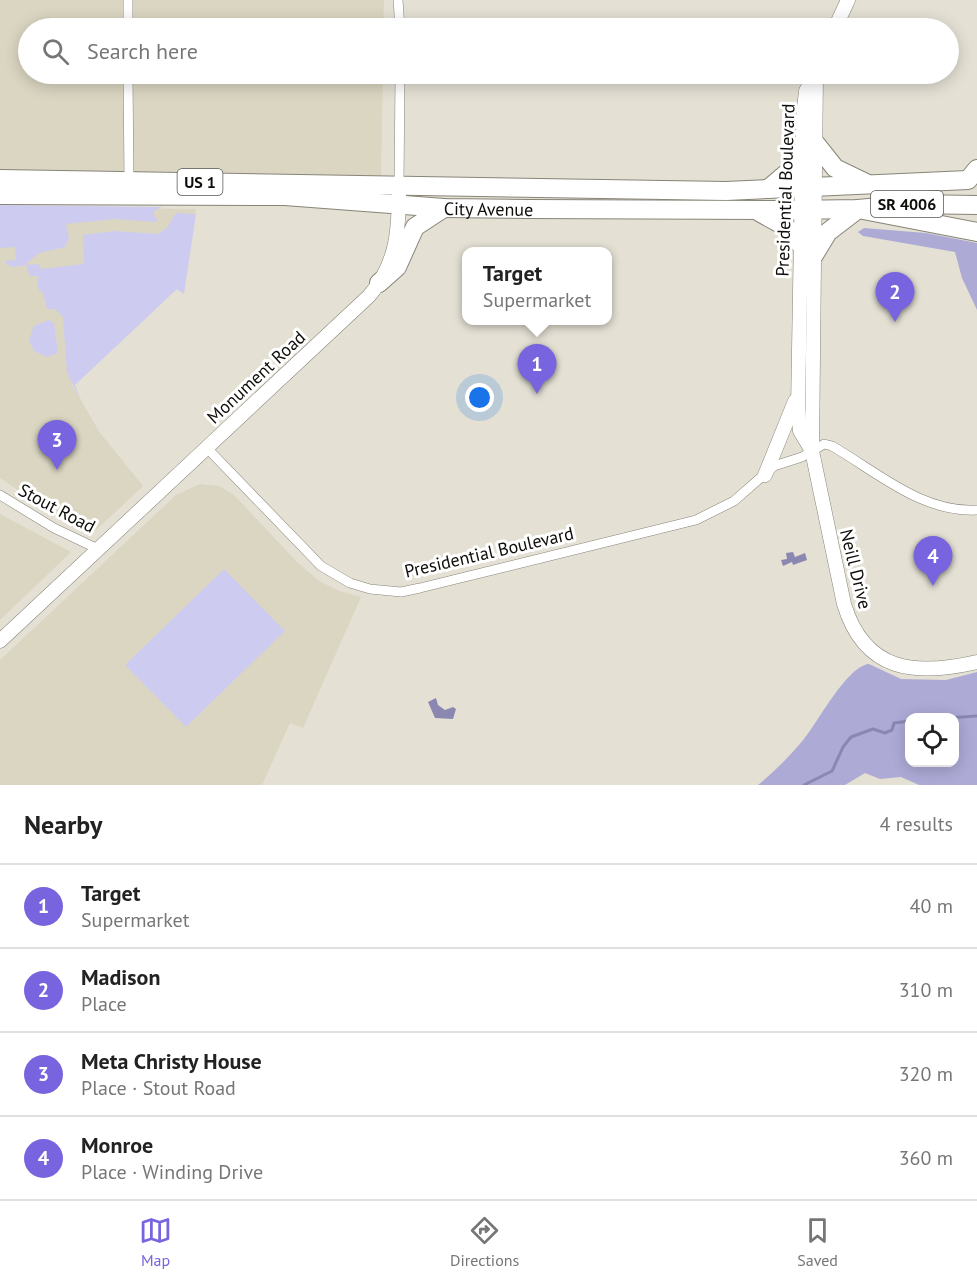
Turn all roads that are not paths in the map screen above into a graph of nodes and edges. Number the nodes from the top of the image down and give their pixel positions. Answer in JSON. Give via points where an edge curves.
{"nodes":[{"id":1,"x":128,"y":0,"type":"edge"},
{"id":2,"x":398,"y":0,"type":"edge"},
{"id":3,"x":848,"y":0,"type":"edge"},
{"id":4,"x":128,"y":18,"type":"edge"},
{"id":5,"x":399,"y":18,"type":"edge"},
{"id":6,"x":840,"y":18,"type":"edge"},
{"id":7,"x":128,"y":84,"type":"edge"},
{"id":8,"x":400,"y":84,"type":"edge"},
{"id":9,"x":815,"y":84,"type":"edge"},
{"id":10,"x":809,"y":147,"type":"junction"},
{"id":11,"x":972,"y":175,"type":"edge"},
{"id":12,"x":0,"y":179,"type":"edge"},
{"id":13,"x":129,"y":181,"type":"junction"},
{"id":14,"x":870,"y":185,"type":"junction"},
{"id":15,"x":399,"y":186,"type":"junction"},
{"id":16,"x":809,"y":188,"type":"junction"},
{"id":17,"x":768,"y":189,"type":"junction"},
{"id":18,"x":0,"y":195,"type":"edge"},
{"id":19,"x":399,"y":205,"type":"junction"},
{"id":20,"x":977,"y":205,"type":"edge"},
{"id":21,"x":444,"y":208,"type":"junction"},
{"id":22,"x":858,"y":209,"type":"junction"},
{"id":23,"x":755,"y":210,"type":"junction"},
{"id":24,"x":808,"y":210,"type":"junction"},
{"id":25,"x":977,"y":232,"type":"edge"},
{"id":26,"x":807,"y":249,"type":"junction"},
{"id":27,"x":379,"y":283,"type":"junction"},
{"id":28,"x":799,"y":381,"type":"junction"},
{"id":29,"x":206,"y":447,"type":"junction"},
{"id":30,"x":812,"y":451,"type":"junction"},
{"id":31,"x":765,"y":475,"type":"junction"},
{"id":32,"x":0,"y":495,"type":"edge"},
{"id":33,"x":977,"y":510,"type":"edge"},
{"id":34,"x":98,"y":549,"type":"junction"},
{"id":35,"x":0,"y":641,"type":"edge"},
{"id":36,"x":977,"y":662,"type":"edge"}],
"edges":[{"from":1,"to":4,"type":"street"},
{"from":2,"to":5,"type":"street"},
{"from":3,"to":6,"type":"main road"},
{"from":7,"to":13,"type":"street"},
{"from":8,"to":15,"type":"street","name":"Monument Road"},
{"from":9,"to":10,"type":"main road","name":"Presidential Boulevard"},
{"from":10,"to":14,"type":"highway","via":[[835,168]]},
{"from":10,"to":16,"type":"main road","name":"Presidential Boulevard"},
{"from":10,"to":17,"type":"highway"},
{"from":11,"to":14,"type":"highway","name":"City Avenue","number":"US 1"},
{"from":12,"to":13,"type":"highway","name":"City Avenue","number":"US 1"},
{"from":13,"to":15,"type":"highway","name":"City Avenue","number":"US 1"},
{"from":14,"to":16,"type":"highway","name":"City Avenue","number":"US 1"},
{"from":15,"to":17,"type":"highway","name":"City Avenue","number":"US 1"},
{"from":15,"to":19,"type":"main road","name":"Monument Road"},
{"from":16,"to":17,"type":"highway","name":"City Avenue","number":"US 1"},
{"from":16,"to":24,"type":"main road","name":"Presidential Boulevard"},
{"from":18,"to":19,"type":"highway","name":"City Avenue","number":"US 1","via":[[285,196]]},
{"from":19,"to":21,"type":"highway","name":"City Avenue","number":"US 1"},
{"from":19,"to":27,"type":"main road","name":"Monument Road","via":[[396,247]]},
{"from":20,"to":22,"type":"highway","name":"City Avenue","number":"SR 4006","via":[[912,204]]},
{"from":21,"to":23,"type":"highway","name":"City Avenue","number":"US 1"},
{"from":21,"to":27,"type":"highway","via":[[418,223],[397,267]]},
{"from":22,"to":24,"type":"highway","name":"City Avenue","number":"US 1"},
{"from":22,"to":25,"type":"highway","number":"US 1"},
{"from":22,"to":26,"type":"highway"},
{"from":23,"to":24,"type":"highway","name":"City Avenue","number":"US 1"},
{"from":23,"to":26,"type":"highway","via":[[781,223]]},
{"from":24,"to":26,"type":"main road","name":"Presidential Boulevard"},
{"from":26,"to":28,"type":"main road","name":"Presidential Boulevard"},
{"from":26,"to":30,"type":"main road","name":"Presidential Boulevard"},
{"from":27,"to":29,"type":"main road","name":"Monument Road"},
{"from":28,"to":30,"type":"main road","name":"Presidential Boulevard","via":[[801,431]]},
{"from":28,"to":31,"type":"main road","via":[[791,413]]},
{"from":29,"to":31,"type":"street","name":"Presidential Boulevard","via":[[321,566],[350,583],[391,592],[437,585],[688,522],[734,501]]},
{"from":29,"to":34,"type":"main road","name":"Monument Road"},
{"from":30,"to":31,"type":"street","name":"Presidential Boulevard","via":[[778,463]]},
{"from":30,"to":33,"type":"street","via":[[824,444],[832,446],[920,499],[950,509]]},
{"from":30,"to":36,"type":"main road","name":"Neill Drive","via":[[844,604],[862,641],[883,659],[908,669],[935,670]]},
{"from":32,"to":34,"type":"street","name":"Stout Road"},
{"from":34,"to":35,"type":"main road","name":"Monument Road"}]}
